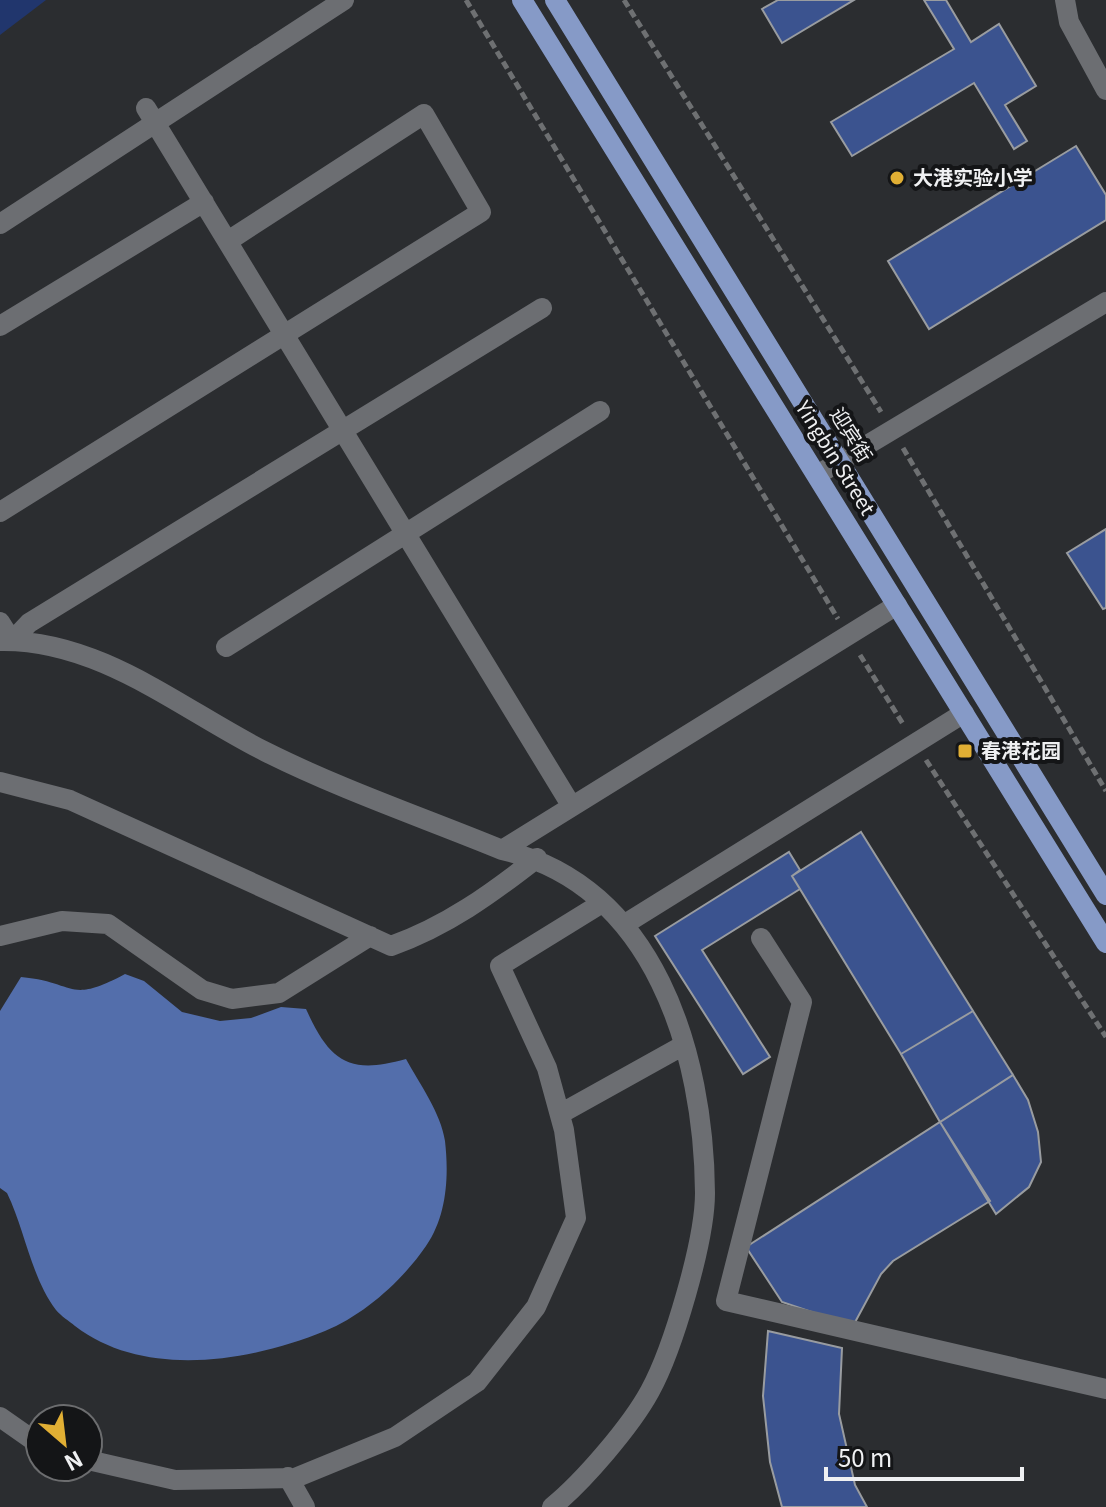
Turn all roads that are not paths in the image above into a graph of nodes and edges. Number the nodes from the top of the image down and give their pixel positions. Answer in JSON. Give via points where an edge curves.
{"nodes":[{"id":1,"x":344,"y":0,"type":"edge"},
{"id":2,"x":522,"y":0,"type":"edge"},
{"id":3,"x":555,"y":0,"type":"edge"},
{"id":4,"x":1065,"y":0,"type":"edge"},
{"id":5,"x":1106,"y":90,"type":"edge"},
{"id":6,"x":150,"y":115,"type":"junction"},
{"id":7,"x":204,"y":202,"type":"junction"},
{"id":8,"x":0,"y":224,"type":"edge"},
{"id":9,"x":228,"y":241,"type":"junction"},
{"id":10,"x":1106,"y":302,"type":"edge"},
{"id":11,"x":542,"y":308,"type":"dead end"},
{"id":12,"x":0,"y":326,"type":"edge"},
{"id":13,"x":287,"y":336,"type":"junction"},
{"id":14,"x":600,"y":411,"type":"dead end"},
{"id":15,"x":346,"y":431,"type":"junction"},
{"id":16,"x":839,"y":461,"type":"junction"},
{"id":17,"x":817,"y":475,"type":"junction"},
{"id":18,"x":0,"y":512,"type":"edge"},
{"id":19,"x":408,"y":533,"type":"junction"},
{"id":20,"x":897,"y":605,"type":"junction"},
{"id":21,"x":0,"y":622,"type":"edge"},
{"id":22,"x":6,"y":641,"type":"edge"},
{"id":23,"x":226,"y":647,"type":"dead end"},
{"id":24,"x":964,"y":713,"type":"junction"},
{"id":25,"x":0,"y":782,"type":"edge"},
{"id":26,"x":571,"y":805,"type":"junction"},
{"id":27,"x":502,"y":850,"type":"junction"},
{"id":28,"x":537,"y":858,"type":"junction"},
{"id":29,"x":1106,"y":895,"type":"edge"},
{"id":30,"x":602,"y":903,"type":"junction"},
{"id":31,"x":625,"y":924,"type":"junction"},
{"id":32,"x":0,"y":936,"type":"edge"},
{"id":33,"x":370,"y":936,"type":"junction"},
{"id":34,"x":761,"y":938,"type":"dead end"},
{"id":35,"x":1106,"y":943,"type":"edge"},
{"id":36,"x":684,"y":1045,"type":"junction"},
{"id":37,"x":560,"y":1114,"type":"junction"},
{"id":38,"x":1106,"y":1389,"type":"edge"},
{"id":39,"x":0,"y":1417,"type":"edge"},
{"id":40,"x":24,"y":1434,"type":"edge"},
{"id":41,"x":104,"y":1464,"type":"edge"},
{"id":42,"x":288,"y":1477,"type":"junction"},
{"id":43,"x":305,"y":1507,"type":"edge"},
{"id":44,"x":552,"y":1507,"type":"edge"}],
"edges":[{"from":1,"to":6,"type":"street"},
{"from":2,"to":17,"type":"main road","name":"Yingbin Street"},
{"from":3,"to":16,"type":"main road","name":"迎宾街"},
{"from":4,"to":5,"type":"street","via":[[1069,22]]},
{"from":6,"to":7,"type":"street"},
{"from":6,"to":8,"type":"street"},
{"from":7,"to":9,"type":"street"},
{"from":7,"to":12,"type":"street"},
{"from":9,"to":13,"type":"street"},
{"from":9,"to":13,"type":"street","via":[[424,114],[481,212]]},
{"from":10,"to":16,"type":"street"},
{"from":11,"to":15,"type":"street"},
{"from":13,"to":15,"type":"street"},
{"from":13,"to":18,"type":"street"},
{"from":14,"to":19,"type":"street"},
{"from":15,"to":19,"type":"street"},
{"from":15,"to":22,"type":"street"},
{"from":16,"to":17,"type":"street"},
{"from":16,"to":29,"type":"main road","name":"迎宾街"},
{"from":17,"to":20,"type":"main road","name":"Yingbin Street"},
{"from":19,"to":23,"type":"street"},
{"from":19,"to":26,"type":"street"},
{"from":20,"to":24,"type":"main road","name":"Yingbin Street"},
{"from":20,"to":26,"type":"street"},
{"from":21,"to":22,"type":"street"},
{"from":22,"to":27,"type":"street","via":[[52,648],[139,679],[267,753]]},
{"from":24,"to":31,"type":"street"},
{"from":24,"to":35,"type":"main road","name":"Yingbin Street"},
{"from":25,"to":33,"type":"street","via":[[70,800]]},
{"from":26,"to":27,"type":"street"},
{"from":27,"to":28,"type":"street"},
{"from":28,"to":30,"type":"street","via":[[563,871]]},
{"from":28,"to":33,"type":"street","via":[[482,901],[425,934],[391,946]]},
{"from":30,"to":31,"type":"street"},
{"from":30,"to":37,"type":"street","via":[[500,966],[547,1068]]},
{"from":31,"to":36,"type":"street","via":[[664,985]]},
{"from":32,"to":33,"type":"street","via":[[62,921],[108,924],[202,990],[232,999],[279,993]]},
{"from":34,"to":38,"type":"street","via":[[802,1002],[726,1301]]},
{"from":36,"to":37,"type":"street"},
{"from":36,"to":44,"type":"street","via":[[699,1118],[705,1196],[687,1293],[650,1391],[579,1485]]},
{"from":37,"to":42,"type":"street","via":[[576,1218],[536,1307],[477,1382],[395,1437]]},
{"from":39,"to":40,"type":"street"},
{"from":41,"to":42,"type":"street","via":[[175,1480]]},
{"from":42,"to":43,"type":"street"}]}
